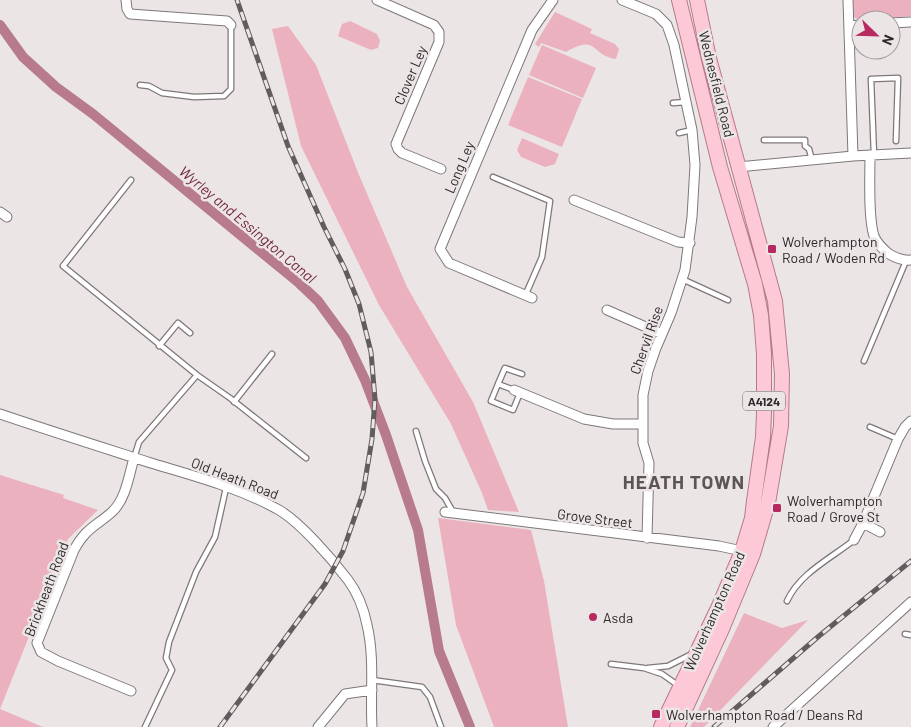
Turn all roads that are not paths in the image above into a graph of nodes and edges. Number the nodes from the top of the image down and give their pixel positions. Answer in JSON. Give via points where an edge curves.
{"nodes":[{"id":1,"x":126,"y":0,"type":"edge"},
{"id":2,"x":377,"y":0,"type":"edge"},
{"id":3,"x":553,"y":0,"type":"edge"},
{"id":4,"x":627,"y":0,"type":"edge"},
{"id":5,"x":680,"y":0,"type":"edge"},
{"id":6,"x":697,"y":0,"type":"edge"},
{"id":7,"x":848,"y":0,"type":"edge"},
{"id":8,"x":231,"y":25,"type":"joint"},
{"id":9,"x":849,"y":26,"type":"joint"},
{"id":10,"x":140,"y":85,"type":"dead end"},
{"id":11,"x":686,"y":102,"type":"junction"},
{"id":12,"x":673,"y":103,"type":"dead end"},
{"id":13,"x":692,"y":130,"type":"junction"},
{"id":14,"x":679,"y":133,"type":"dead end"},
{"id":15,"x":764,"y":140,"type":"dead end"},
{"id":16,"x":896,"y":141,"type":"dead end"},
{"id":17,"x":911,"y":153,"type":"edge"},
{"id":18,"x":872,"y":155,"type":"junction"},
{"id":19,"x":853,"y":156,"type":"junction"},
{"id":20,"x":812,"y":160,"type":"junction"},
{"id":21,"x":720,"y":167,"type":"junction"},
{"id":22,"x":738,"y":167,"type":"junction"},
{"id":23,"x":441,"y":170,"type":"dead end"},
{"id":24,"x":493,"y":176,"type":"dead end"},
{"id":25,"x":131,"y":180,"type":"dead end"},
{"id":26,"x":574,"y":200,"type":"dead end"},
{"id":27,"x":690,"y":243,"type":"junction"},
{"id":28,"x":908,"y":260,"type":"edge"},
{"id":29,"x":682,"y":279,"type":"junction"},
{"id":30,"x":529,"y":297,"type":"joint"},
{"id":31,"x":728,"y":300,"type":"dead end"},
{"id":32,"x":607,"y":310,"type":"dead end"},
{"id":33,"x":190,"y":333,"type":"dead end"},
{"id":34,"x":662,"y":334,"type":"junction"},
{"id":35,"x":159,"y":346,"type":"junction"},
{"id":36,"x":272,"y":354,"type":"dead end"},
{"id":37,"x":864,"y":361,"type":"dead end"},
{"id":38,"x":522,"y":374,"type":"dead end"},
{"id":39,"x":197,"y":376,"type":"junction"},
{"id":40,"x":498,"y":384,"type":"junction"},
{"id":41,"x":517,"y":391,"type":"junction"},
{"id":42,"x":234,"y":402,"type":"junction"},
{"id":43,"x":0,"y":414,"type":"edge"},
{"id":44,"x":911,"y":421,"type":"edge"},
{"id":45,"x":643,"y":424,"type":"junction"},
{"id":46,"x":870,"y":427,"type":"dead end"},
{"id":47,"x":416,"y":431,"type":"dead end"},
{"id":48,"x":898,"y":439,"type":"junction"},
{"id":49,"x":134,"y":458,"type":"junction"},
{"id":50,"x":306,"y":458,"type":"dead end"},
{"id":51,"x":226,"y":488,"type":"junction"},
{"id":52,"x":449,"y":513,"type":"joint"},
{"id":53,"x":863,"y":523,"type":"junction"},
{"id":54,"x":880,"y":532,"type":"dead end"},
{"id":55,"x":647,"y":538,"type":"junction"},
{"id":56,"x":854,"y":540,"type":"joint"},
{"id":57,"x":747,"y":553,"type":"junction"},
{"id":58,"x":786,"y":601,"type":"dead end"},
{"id":59,"x":911,"y":602,"type":"edge"},
{"id":60,"x":905,"y":634,"type":"dead end"},
{"id":61,"x":911,"y":635,"type":"edge"},
{"id":62,"x":697,"y":651,"type":"junction"},
{"id":63,"x":611,"y":664,"type":"dead end"},
{"id":64,"x":644,"y":668,"type":"junction"},
{"id":65,"x":372,"y":685,"type":"junction"},
{"id":66,"x":680,"y":687,"type":"junction"},
{"id":67,"x":131,"y":691,"type":"dead end"},
{"id":68,"x":692,"y":696,"type":"junction"},
{"id":69,"x":145,"y":727,"type":"edge"},
{"id":70,"x":318,"y":727,"type":"edge"},
{"id":71,"x":372,"y":727,"type":"edge"},
{"id":72,"x":441,"y":727,"type":"edge"},
{"id":73,"x":661,"y":727,"type":"edge"},
{"id":74,"x":677,"y":727,"type":"edge"},
{"id":75,"x":773,"y":727,"type":"edge"}],
"edges":[{"from":1,"to":8,"type":"street","via":[[130,14],[227,21]]},
{"from":2,"to":23,"type":"street","name":"Clover Ley","via":[[434,24],[440,32],[439,42],[396,144],[402,153]]},
{"from":3,"to":30,"type":"street","name":"Long Ley","via":[[532,30],[440,249],[449,263]]},
{"from":4,"to":11,"type":"street","name":"Chervil Rise","via":[[656,14],[666,24],[674,45]]},
{"from":5,"to":21,"type":"main road","name":"Wednesfield Road","number":"A4124"},
{"from":6,"to":22,"type":"main road","name":"Wednesfield Road","number":"A4124"},
{"from":7,"to":9,"type":"street"},
{"from":8,"to":10,"type":"lane","via":[[231,89],[224,96],[162,93]]},
{"from":9,"to":19,"type":"street"},
{"from":11,"to":12,"type":"lane"},
{"from":11,"to":13,"type":"street","name":"Chervil Rise"},
{"from":13,"to":14,"type":"lane"},
{"from":13,"to":27,"type":"street","name":"Chervil Rise","via":[[695,165]]},
{"from":15,"to":20,"type":"lane","via":[[805,140]]},
{"from":16,"to":18,"type":"lane","via":[[898,78],[871,79]]},
{"from":17,"to":18,"type":"street"},
{"from":18,"to":19,"type":"street"},
{"from":18,"to":28,"type":"street","via":[[872,226],[875,238],[894,257]]},
{"from":19,"to":20,"type":"street"},
{"from":20,"to":22,"type":"street"},
{"from":21,"to":22,"type":"main road"},
{"from":21,"to":57,"type":"main road","name":"Wolverhampton Road","number":"A4124","via":[[755,284],[764,354],[763,437]]},
{"from":22,"to":57,"type":"main road","name":"Wolverhampton Road","number":"A4124","via":[[774,301],[782,374],[782,426],[768,503]]},
{"from":24,"to":30,"type":"lane","via":[[550,201],[542,256]]},
{"from":25,"to":35,"type":"lane","via":[[63,266]]},
{"from":26,"to":27,"type":"street","via":[[678,242]]},
{"from":27,"to":29,"type":"street","name":"Chervil Rise"},
{"from":28,"to":37,"type":"lane"},
{"from":29,"to":31,"type":"lane"},
{"from":29,"to":34,"type":"street","name":"Chervil Rise"},
{"from":32,"to":34,"type":"street"},
{"from":33,"to":35,"type":"lane","via":[[178,323]]},
{"from":34,"to":45,"type":"street","name":"Chervil Rise","via":[[648,371],[643,395]]},
{"from":35,"to":39,"type":"lane"},
{"from":36,"to":42,"type":"lane"},
{"from":38,"to":40,"type":"lane","via":[[505,368]]},
{"from":39,"to":42,"type":"lane"},
{"from":39,"to":49,"type":"lane","via":[[139,442]]},
{"from":40,"to":41,"type":"lane"},
{"from":40,"to":41,"type":"lane","via":[[491,401],[513,410]]},
{"from":41,"to":45,"type":"street","via":[[584,419],[612,424]]},
{"from":42,"to":50,"type":"lane"},
{"from":43,"to":49,"type":"street","name":"Old Heath Road"},
{"from":44,"to":48,"type":"street"},
{"from":45,"to":55,"type":"street","name":"Chervil Rise","via":[[643,443],[649,463]]},
{"from":46,"to":48,"type":"lane"},
{"from":47,"to":52,"type":"lane","via":[[436,490],[445,498]]},
{"from":48,"to":53,"type":"street"},
{"from":49,"to":51,"type":"street","name":"Old Heath Road"},
{"from":49,"to":67,"type":"street","name":"Brickheath Road","via":[[122,498],[113,511],[81,536],[37,643],[41,652],[58,661]]},
{"from":51,"to":65,"type":"street","name":"Old Heath Road","via":[[261,500],[293,520],[348,581],[367,624]]},
{"from":51,"to":69,"type":"lane","via":[[215,538],[196,572],[168,642],[166,658],[172,670]]},
{"from":52,"to":55,"type":"street","name":"Grove Street"},
{"from":53,"to":54,"type":"street"},
{"from":53,"to":56,"type":"street"},
{"from":55,"to":57,"type":"street","name":"Grove Street","via":[[719,546]]},
{"from":56,"to":58,"type":"lane","via":[[811,571],[793,588]]},
{"from":57,"to":62,"type":"main road","name":"Wolverhampton Road","number":"A4124"},
{"from":57,"to":68,"type":"main road","name":"Wolverhampton Road","number":"A4124","via":[[726,620]]},
{"from":59,"to":75,"type":"street"},
{"from":60,"to":61,"type":"lane"},
{"from":62,"to":64,"type":"lane","via":[[668,666]]},
{"from":62,"to":66,"type":"main road","name":"Wolverhampton Road","number":"A4124"},
{"from":63,"to":64,"type":"lane"},
{"from":64,"to":66,"type":"lane","via":[[662,674]]},
{"from":65,"to":70,"type":"street","via":[[344,694]]},
{"from":65,"to":71,"type":"street","name":"Old Heath Road"},
{"from":65,"to":72,"type":"lane","via":[[422,687],[430,697]]},
{"from":66,"to":68,"type":"lane"},
{"from":66,"to":73,"type":"main road","name":"Wolverhampton Road","number":"A4124"},
{"from":68,"to":74,"type":"main road","name":"Wolverhampton Road","number":"A4124"}]}
